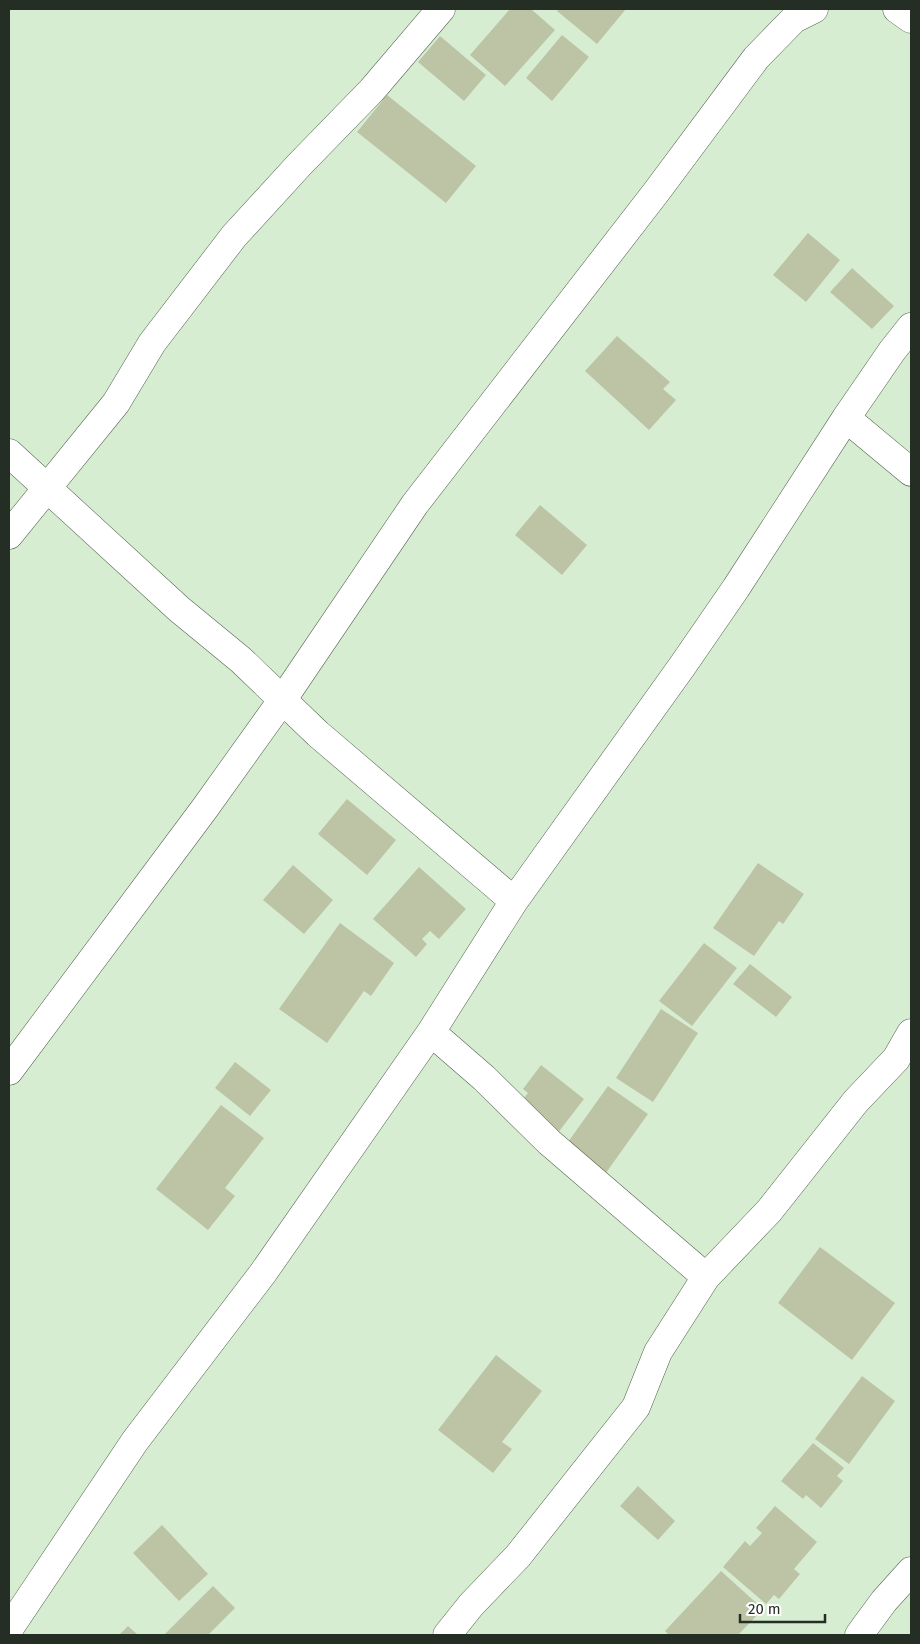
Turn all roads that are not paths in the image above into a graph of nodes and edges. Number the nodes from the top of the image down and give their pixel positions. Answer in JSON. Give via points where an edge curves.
{"nodes":[{"id":1,"x":441,"y":9,"type":"edge"},
{"id":2,"x":814,"y":9,"type":"edge"},
{"id":3,"x":897,"y":9,"type":"edge"},
{"id":4,"x":911,"y":19,"type":"edge"},
{"id":5,"x":911,"y":327,"type":"edge"},
{"id":6,"x":846,"y":418,"type":"junction"},
{"id":7,"x":9,"y":453,"type":"edge"},
{"id":8,"x":911,"y":472,"type":"edge"},
{"id":9,"x":48,"y":488,"type":"junction"},
{"id":10,"x":9,"y":536,"type":"edge"},
{"id":11,"x":283,"y":699,"type":"junction"},
{"id":12,"x":514,"y":901,"type":"junction"},
{"id":13,"x":431,"y":1032,"type":"junction"},
{"id":14,"x":911,"y":1033,"type":"edge"},
{"id":15,"x":9,"y":1071,"type":"edge"},
{"id":16,"x":706,"y":1277,"type":"junction"},
{"id":17,"x":911,"y":1571,"type":"edge"},
{"id":18,"x":9,"y":1629,"type":"edge"},
{"id":19,"x":448,"y":1635,"type":"edge"},
{"id":20,"x":859,"y":1635,"type":"edge"}],
"edges":[{"from":1,"to":9,"type":"street","via":[[372,90],[234,236],[152,343],[116,403]]},
{"from":2,"to":11,"type":"street","via":[[794,20],[756,58],[415,504]]},
{"from":3,"to":4,"type":"street"},
{"from":5,"to":6,"type":"street"},
{"from":6,"to":8,"type":"street"},
{"from":6,"to":12,"type":"street","via":[[736,588]]},
{"from":7,"to":9,"type":"street"},
{"from":9,"to":10,"type":"street"},
{"from":9,"to":11,"type":"street","via":[[179,609]]},
{"from":11,"to":12,"type":"street","via":[[318,734]]},
{"from":11,"to":15,"type":"street","via":[[142,896]]},
{"from":12,"to":13,"type":"street"},
{"from":13,"to":16,"type":"street","via":[[549,1142]]},
{"from":13,"to":18,"type":"street","via":[[263,1273],[135,1442]]},
{"from":14,"to":16,"type":"street","via":[[896,1059],[856,1101],[769,1211]]},
{"from":16,"to":19,"type":"street","via":[[658,1352],[636,1407],[518,1556],[471,1605]]},
{"from":17,"to":20,"type":"street"}]}
